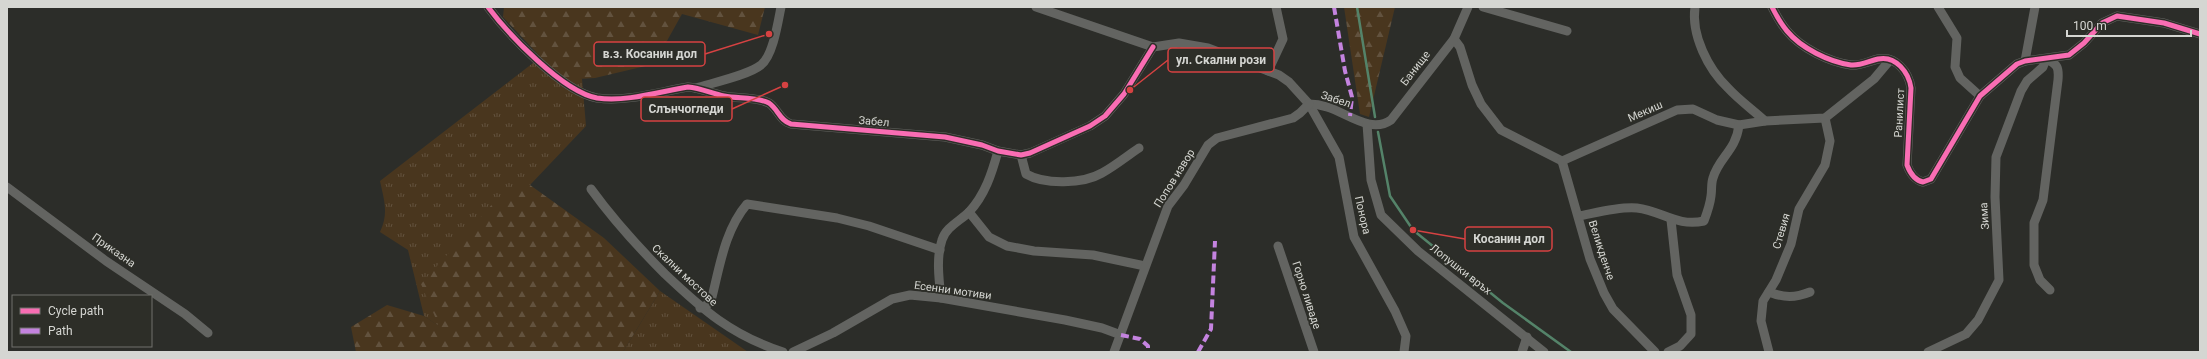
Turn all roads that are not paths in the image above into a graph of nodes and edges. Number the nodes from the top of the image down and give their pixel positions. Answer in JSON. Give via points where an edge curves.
{"nodes":[{"id":1,"x":488,"y":7,"type":"edge"},
{"id":2,"x":781,"y":7,"type":"edge"},
{"id":3,"x":1036,"y":7,"type":"edge"},
{"id":4,"x":1276,"y":7,"type":"edge"},
{"id":5,"x":1468,"y":7,"type":"edge"},
{"id":6,"x":1483,"y":7,"type":"edge"},
{"id":7,"x":1695,"y":7,"type":"edge"},
{"id":8,"x":1772,"y":7,"type":"edge"},
{"id":9,"x":1938,"y":7,"type":"edge"},
{"id":10,"x":2035,"y":7,"type":"edge"},
{"id":11,"x":1567,"y":31,"type":"dead end"},
{"id":12,"x":2200,"y":34,"type":"edge"},
{"id":13,"x":1454,"y":39,"type":"junction"},
{"id":14,"x":1153,"y":47,"type":"junction"},
{"id":15,"x":2046,"y":59,"type":"junction"},
{"id":16,"x":1890,"y":60,"type":"junction"},
{"id":17,"x":2025,"y":61,"type":"junction"},
{"id":18,"x":1268,"y":71,"type":"junction"},
{"id":19,"x":696,"y":88,"type":"junction"},
{"id":20,"x":1980,"y":96,"type":"junction"},
{"id":21,"x":1309,"y":104,"type":"junction"},
{"id":22,"x":1825,"y":118,"type":"junction"},
{"id":23,"x":1765,"y":121,"type":"junction"},
{"id":24,"x":1367,"y":124,"type":"junction"},
{"id":25,"x":1739,"y":125,"type":"junction"},
{"id":26,"x":1139,"y":148,"type":"dead end"},
{"id":27,"x":998,"y":151,"type":"junction"},
{"id":28,"x":1021,"y":154,"type":"junction"},
{"id":29,"x":1562,"y":161,"type":"junction"},
{"id":30,"x":7,"y":187,"type":"edge"},
{"id":31,"x":591,"y":189,"type":"dead end"},
{"id":32,"x":969,"y":212,"type":"junction"},
{"id":33,"x":1579,"y":216,"type":"junction"},
{"id":34,"x":1671,"y":220,"type":"junction"},
{"id":35,"x":1278,"y":246,"type":"dead end"},
{"id":36,"x":940,"y":250,"type":"junction"},
{"id":37,"x":1145,"y":266,"type":"junction"},
{"id":38,"x":2050,"y":290,"type":"dead end"},
{"id":39,"x":1769,"y":292,"type":"junction"},
{"id":40,"x":1810,"y":292,"type":"dead end"},
{"id":41,"x":941,"y":298,"type":"junction"},
{"id":42,"x":700,"y":308,"type":"junction"},
{"id":43,"x":208,"y":333,"type":"dead end"},
{"id":44,"x":1121,"y":335,"type":"junction"},
{"id":45,"x":1527,"y":337,"type":"junction"},
{"id":46,"x":783,"y":352,"type":"edge"},
{"id":47,"x":793,"y":352,"type":"edge"},
{"id":48,"x":1114,"y":352,"type":"edge"},
{"id":49,"x":1314,"y":352,"type":"edge"},
{"id":50,"x":1404,"y":352,"type":"edge"},
{"id":51,"x":1522,"y":352,"type":"edge"},
{"id":52,"x":1544,"y":352,"type":"edge"},
{"id":53,"x":1655,"y":352,"type":"edge"},
{"id":54,"x":1668,"y":352,"type":"edge"},
{"id":55,"x":1769,"y":352,"type":"edge"},
{"id":56,"x":1928,"y":352,"type":"edge"}],
"edges":[{"from":1,"to":19,"type":"street","name":"Забел","via":[[515,40],[562,80],[576,90],[595,98],[614,99],[688,87]]},
{"from":2,"to":19,"type":"street","via":[[772,47],[762,65]]},
{"from":3,"to":14,"type":"street"},
{"from":4,"to":18,"type":"street","via":[[1282,39]]},
{"from":5,"to":13,"type":"street","name":"Банище"},
{"from":6,"to":11,"type":"street"},
{"from":7,"to":23,"type":"street","via":[[1700,43],[1716,75]]},
{"from":8,"to":16,"type":"street","via":[[1786,31],[1828,59],[1851,65],[1880,58]]},
{"from":9,"to":20,"type":"street","via":[[1957,38],[1955,58],[1958,73],[1966,85]]},
{"from":10,"to":17,"type":"street"},
{"from":12,"to":15,"type":"street","via":[[2164,24],[2118,16],[2102,23],[2084,44],[2069,55]]},
{"from":13,"to":24,"type":"street","name":"Банище","via":[[1391,120],[1380,125]]},
{"from":13,"to":29,"type":"street","via":[[1460,46],[1481,104],[1501,130]]},
{"from":14,"to":18,"type":"street","name":"Забел","via":[[1179,43],[1194,45]]},
{"from":14,"to":28,"type":"street","name":"Забел","via":[[1124,94],[1105,116],[1038,150]]},
{"from":15,"to":17,"type":"street"},
{"from":15,"to":38,"type":"street","via":[[2055,62],[2058,80],[2043,200],[2034,224],[2034,265],[2040,280]]},
{"from":15,"to":56,"type":"street","name":"Зима","via":[[2043,67],[2027,81],[2021,91],[1996,157],[1999,280],[1978,320],[1966,334]]},
{"from":16,"to":20,"type":"street","name":"Ранилист","via":[[1902,67],[1910,79],[1907,150],[1910,172],[1918,181],[1931,179]]},
{"from":16,"to":22,"type":"street","via":[[1874,80]]},
{"from":17,"to":20,"type":"street","via":[[2017,64]]},
{"from":18,"to":21,"type":"street","name":"Забел","via":[[1289,82]]},
{"from":19,"to":27,"type":"street","name":"Забел","via":[[724,96],[753,98],[769,104],[783,120],[791,124],[945,137]]},
{"from":21,"to":24,"type":"street","name":"Забел","via":[[1327,107]]},
{"from":21,"to":37,"type":"street","name":"Попов извор","via":[[1293,118],[1217,138],[1208,145],[1168,206]]},
{"from":21,"to":50,"type":"street","name":"Понора","via":[[1339,157],[1354,237],[1395,310],[1406,336]]},
{"from":22,"to":23,"type":"street","name":"Мекиш"},
{"from":22,"to":39,"type":"street","name":"Стевия","via":[[1830,141],[1829,154],[1799,209],[1791,244]]},
{"from":23,"to":25,"type":"street","name":"Мекиш"},
{"from":24,"to":45,"type":"street","name":"Лопушки връх","via":[[1371,180],[1381,215],[1418,251]]},
{"from":25,"to":29,"type":"street","name":"Мекиш","via":[[1717,120],[1693,109],[1677,110]]},
{"from":25,"to":34,"type":"street","via":[[1738,136],[1713,178],[1704,221],[1692,224]]},
{"from":26,"to":28,"type":"street","via":[[1101,174],[1062,182],[1040,180],[1026,174]]},
{"from":27,"to":28,"type":"street","name":"Забел"},
{"from":27,"to":32,"type":"street","via":[[980,199]]},
{"from":29,"to":33,"type":"street","name":"Великденче"},
{"from":30,"to":43,"type":"street","name":"Приказна"},
{"from":31,"to":42,"type":"street","name":"Скални мостове","via":[[628,238]]},
{"from":32,"to":36,"type":"street","via":[[946,232]]},
{"from":32,"to":37,"type":"street","via":[[989,237],[1007,246],[1034,251],[1093,255]]},
{"from":33,"to":34,"type":"street","via":[[1635,208]]},
{"from":33,"to":53,"type":"street","name":"Великденче","via":[[1590,259],[1604,293],[1613,309]]},
{"from":34,"to":54,"type":"street","via":[[1677,275],[1691,315],[1691,334],[1680,346]]},
{"from":35,"to":49,"type":"street","name":"Горно ливаде"},
{"from":36,"to":41,"type":"street"},
{"from":36,"to":42,"type":"street","via":[[837,218],[747,204],[739,213],[726,242],[712,297],[707,305]]},
{"from":37,"to":44,"type":"street","name":"Попов извор"},
{"from":39,"to":40,"type":"street","via":[[1795,298]]},
{"from":39,"to":55,"type":"street","name":"Стевия","via":[[1763,301],[1761,321]]},
{"from":41,"to":44,"type":"street","name":"Есенни мотиви","via":[[1065,320]]},
{"from":41,"to":47,"type":"street","name":"Есенни мотиви","via":[[910,295],[892,299],[833,333]]},
{"from":42,"to":46,"type":"street","name":"Скални мостове","via":[[756,343]]},
{"from":44,"to":48,"type":"street","name":"Попов извор"},
{"from":45,"to":51,"type":"street"},
{"from":45,"to":52,"type":"street","name":"Лопушки връх"}]}
